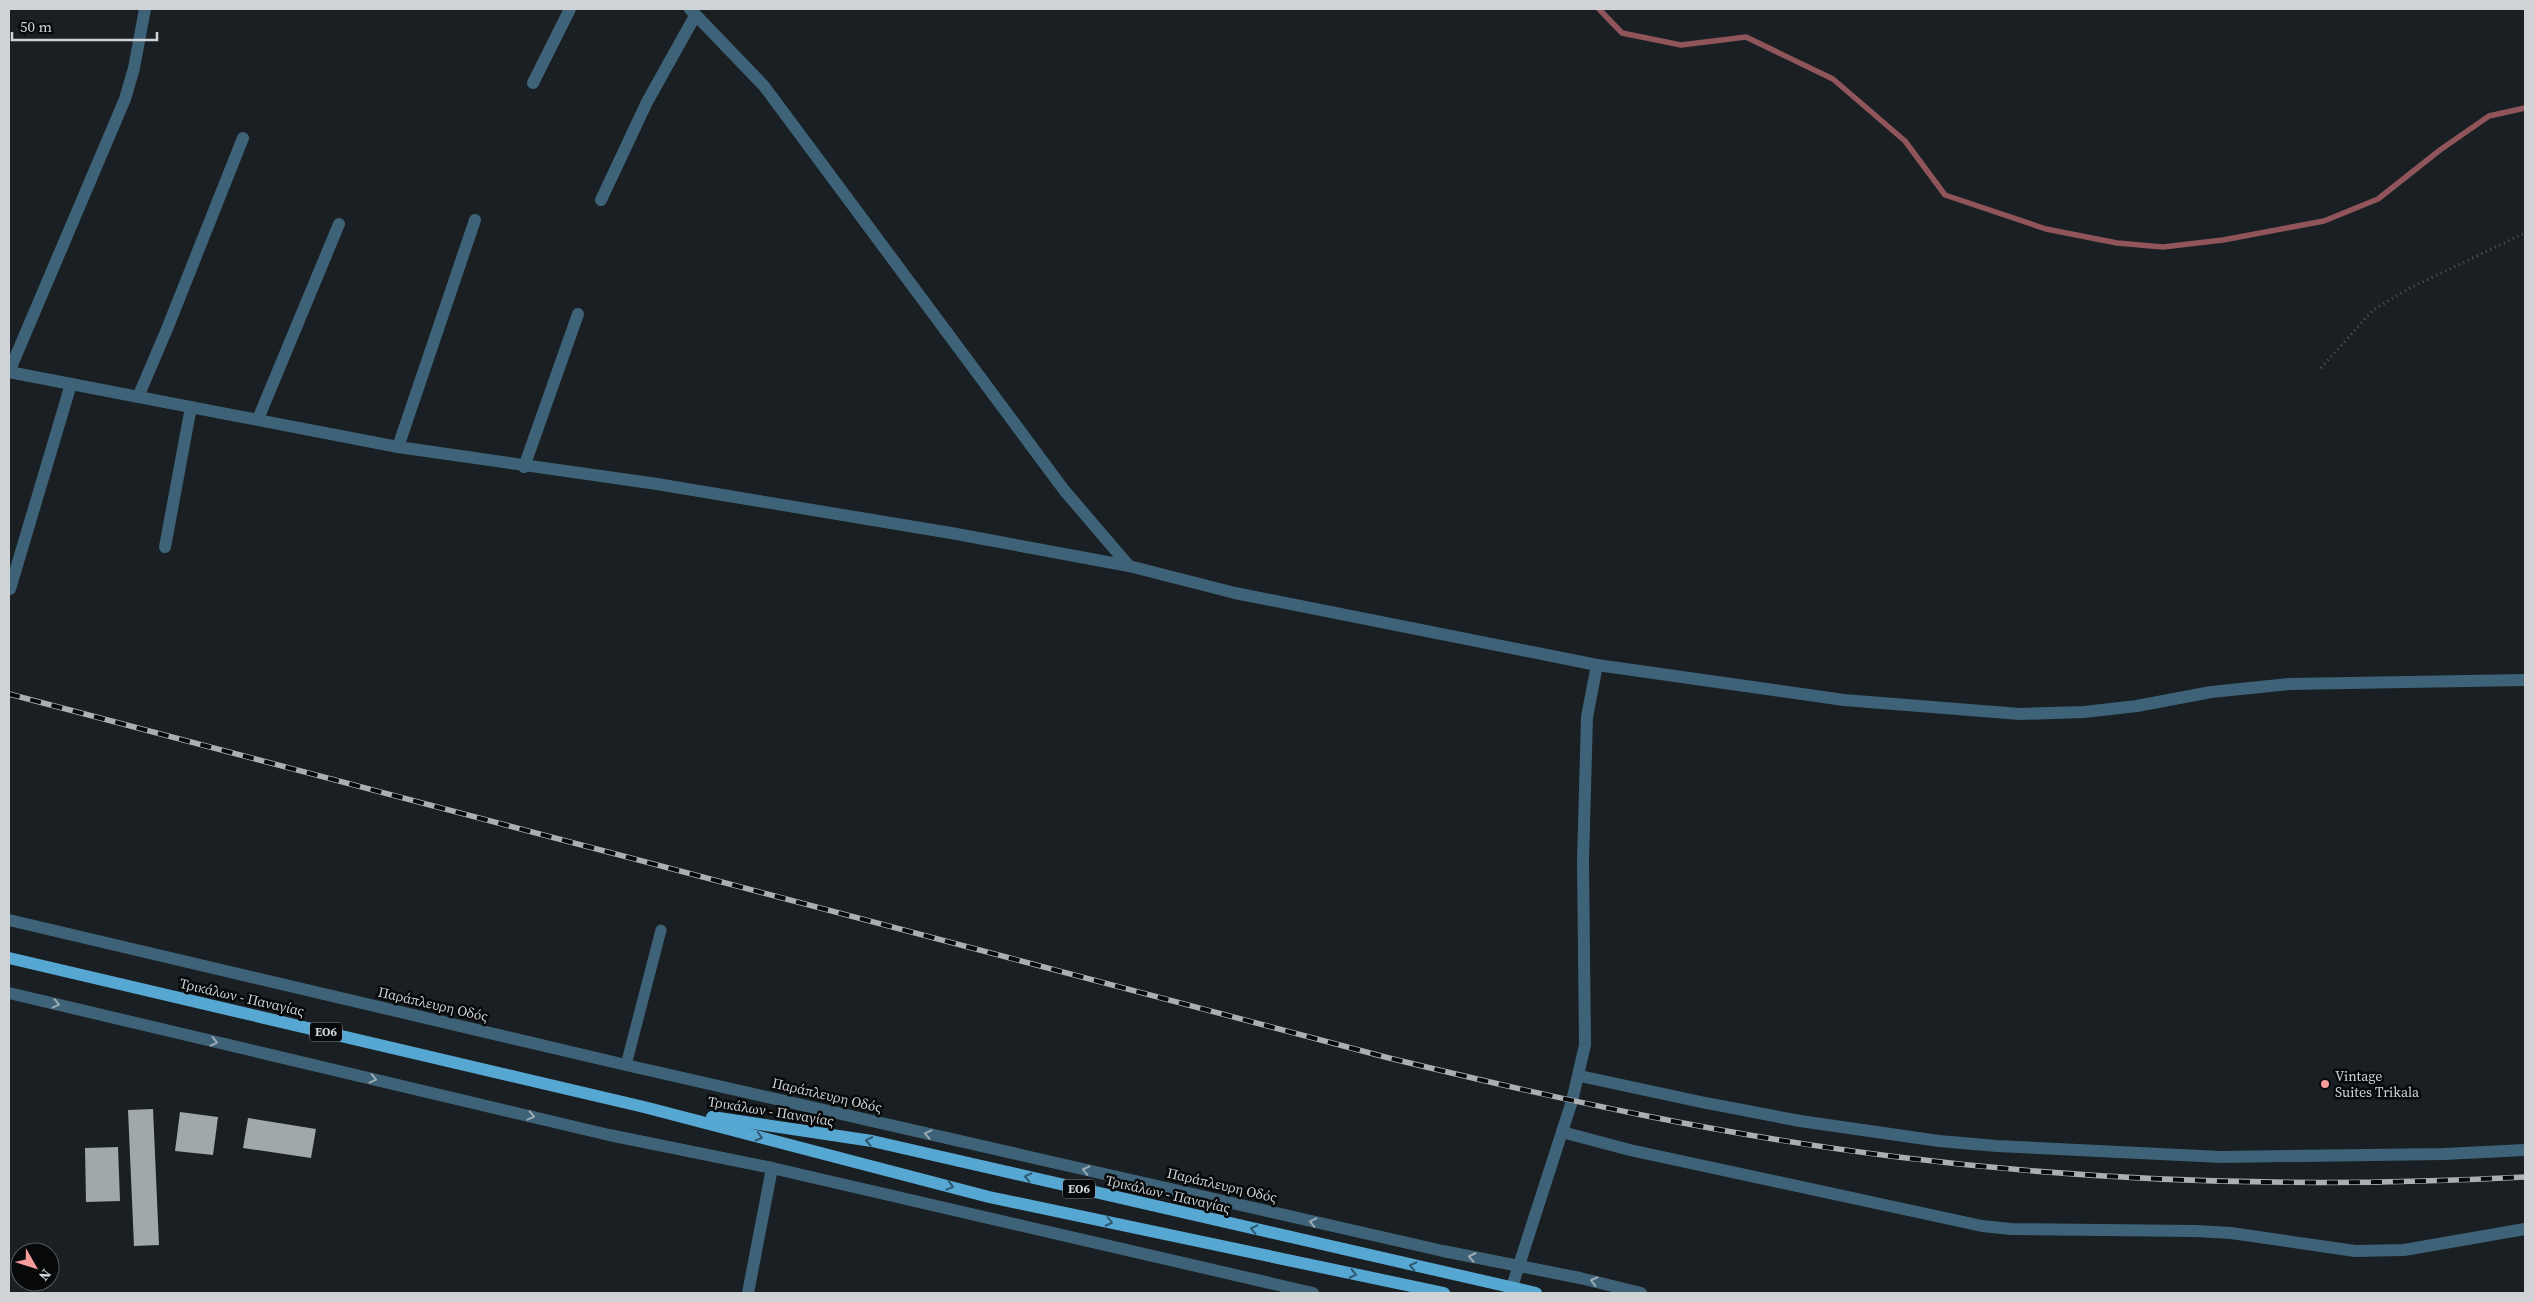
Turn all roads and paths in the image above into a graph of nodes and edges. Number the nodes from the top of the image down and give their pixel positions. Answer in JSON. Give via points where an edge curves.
{"nodes":[{"id":1,"x":145,"y":9,"type":"edge"},
{"id":2,"x":570,"y":9,"type":"edge"},
{"id":3,"x":693,"y":12,"type":"edge"},
{"id":4,"x":533,"y":83,"type":"dead end"},
{"id":5,"x":243,"y":138,"type":"dead end"},
{"id":6,"x":601,"y":200,"type":"dead end"},
{"id":7,"x":475,"y":220,"type":"dead end"},
{"id":8,"x":339,"y":224,"type":"dead end"},
{"id":9,"x":2525,"y":233,"type":"edge"},
{"id":10,"x":578,"y":314,"type":"dead end"},
{"id":11,"x":2321,"y":368,"type":"dead end"},
{"id":12,"x":9,"y":372,"type":"edge"},
{"id":13,"x":71,"y":384,"type":"junction"},
{"id":14,"x":138,"y":397,"type":"junction"},
{"id":15,"x":192,"y":407,"type":"junction"},
{"id":16,"x":258,"y":419,"type":"junction"},
{"id":17,"x":398,"y":447,"type":"junction"},
{"id":18,"x":524,"y":466,"type":"junction"},
{"id":19,"x":165,"y":547,"type":"dead end"},
{"id":20,"x":1129,"y":566,"type":"junction"},
{"id":21,"x":10,"y":589,"type":"edge"},
{"id":22,"x":1596,"y":665,"type":"junction"},
{"id":23,"x":2525,"y":680,"type":"edge"},
{"id":24,"x":9,"y":920,"type":"edge"},
{"id":25,"x":661,"y":930,"type":"dead end"},
{"id":26,"x":9,"y":958,"type":"edge"},
{"id":27,"x":9,"y":993,"type":"edge"},
{"id":28,"x":626,"y":1065,"type":"junction"},
{"id":29,"x":1580,"y":1076,"type":"junction"},
{"id":30,"x":644,"y":1107,"type":"junction"},
{"id":31,"x":1562,"y":1132,"type":"junction"},
{"id":32,"x":2525,"y":1150,"type":"edge"},
{"id":33,"x":772,"y":1168,"type":"junction"},
{"id":34,"x":2525,"y":1229,"type":"edge"},
{"id":35,"x":1519,"y":1267,"type":"junction"},
{"id":36,"x":1511,"y":1291,"type":"edge"},
{"id":37,"x":748,"y":1293,"type":"edge"},
{"id":38,"x":1313,"y":1293,"type":"edge"},
{"id":39,"x":1444,"y":1293,"type":"edge"},
{"id":40,"x":1536,"y":1293,"type":"edge"},
{"id":41,"x":1641,"y":1293,"type":"edge"}],
"edges":[{"from":1,"to":12,"type":"street","via":[[125,99]]},
{"from":2,"to":4,"type":"street"},
{"from":3,"to":6,"type":"street"},
{"from":3,"to":20,"type":"street","via":[[764,86],[1064,490]]},
{"from":5,"to":14,"type":"street"},
{"from":7,"to":17,"type":"street"},
{"from":8,"to":16,"type":"street"},
{"from":9,"to":11,"type":"path","via":[[2410,288],[2373,310]]},
{"from":10,"to":18,"type":"street"},
{"from":12,"to":13,"type":"street"},
{"from":13,"to":14,"type":"street"},
{"from":13,"to":21,"type":"street"},
{"from":14,"to":15,"type":"street"},
{"from":15,"to":16,"type":"street"},
{"from":15,"to":19,"type":"street"},
{"from":16,"to":17,"type":"street"},
{"from":17,"to":18,"type":"street"},
{"from":18,"to":20,"type":"street","via":[[676,487]]},
{"from":20,"to":22,"type":"street","via":[[1235,592]]},
{"from":22,"to":23,"type":"street","via":[[1844,700],[2020,714],[2129,707],[2211,692],[2289,684]]},
{"from":22,"to":29,"type":"street","via":[[1588,717],[1583,861],[1586,1030]]},
{"from":24,"to":28,"type":"street","name":"Παράπλευρη Οδός"},
{"from":25,"to":28,"type":"lane"},
{"from":26,"to":30,"type":"main road","name":"Τρικάλων - Παναγίας","number":"ΕΟ6"},
{"from":27,"to":33,"type":"street","one_way":true,"via":[[609,1135]]},
{"from":35,"to":28,"type":"street","name":"Παράπλευρη Οδός","one_way":true},
{"from":29,"to":31,"type":"street"},
{"from":29,"to":32,"type":"street","via":[[1800,1121],[1997,1146],[2221,1157]]},
{"from":36,"to":30,"type":"main road","name":"Τρικάλων - Παναγίας","number":"ΕΟ6","one_way":true,"via":[[872,1141]]},
{"from":30,"to":39,"type":"main road","name":"Τρικάλων - Παναγίας","number":"ΕΟ6","one_way":true,"via":[[989,1197]]},
{"from":31,"to":34,"type":"street","via":[[1630,1150],[1982,1226],[2010,1229],[2231,1233],[2355,1251],[2404,1250]]},
{"from":31,"to":35,"type":"street"},
{"from":33,"to":37,"type":"street"},
{"from":33,"to":38,"type":"street"},
{"from":35,"to":36,"type":"street"},
{"from":41,"to":35,"type":"street","name":"Παράπλευρη Οδός","one_way":true},
{"from":36,"to":40,"type":"main road","name":"Τρικάλων - Παναγίας","number":"ΕΟ6"}]}
